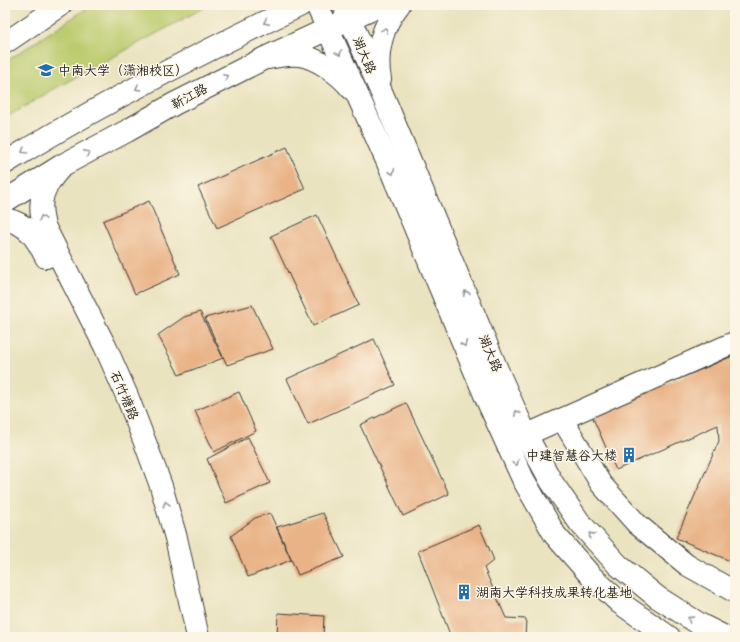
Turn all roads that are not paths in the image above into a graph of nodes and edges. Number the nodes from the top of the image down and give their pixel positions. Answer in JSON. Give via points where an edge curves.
{"nodes":[{"id":1,"x":44,"y":5,"type":"edge"},
{"id":2,"x":61,"y":5,"type":"edge"},
{"id":3,"x":301,"y":5,"type":"edge"},
{"id":4,"x":317,"y":5,"type":"edge"},
{"id":5,"x":379,"y":5,"type":"edge"},
{"id":6,"x":399,"y":5,"type":"edge"},
{"id":7,"x":347,"y":12,"type":"edge"},
{"id":8,"x":328,"y":28,"type":"junction"},
{"id":9,"x":5,"y":32,"type":"edge"},
{"id":10,"x":5,"y":43,"type":"edge"},
{"id":11,"x":263,"y":59,"type":"junction"},
{"id":12,"x":383,"y":96,"type":"junction"},
{"id":13,"x":362,"y":105,"type":"junction"},
{"id":14,"x":5,"y":163,"type":"edge"},
{"id":15,"x":61,"y":166,"type":"junction"},
{"id":16,"x":5,"y":201,"type":"edge"},
{"id":17,"x":5,"y":219,"type":"edge"},
{"id":18,"x":735,"y":342,"type":"edge"},
{"id":19,"x":562,"y":418,"type":"junction"},
{"id":20,"x":526,"y":435,"type":"junction"},
{"id":21,"x":735,"y":592,"type":"edge"},
{"id":22,"x":184,"y":637,"type":"edge"},
{"id":23,"x":198,"y":637,"type":"edge"},
{"id":24,"x":670,"y":637,"type":"edge"},
{"id":25,"x":725,"y":637,"type":"edge"}],
"edges":[{"from":1,"to":9,"type":"street"},
{"from":2,"to":10,"type":"street"},
{"from":3,"to":14,"type":"main road","one_way":true,"via":[[130,92]]},
{"from":4,"to":8,"type":"main road"},
{"from":5,"to":7,"type":"main road","name":"靳江路"},
{"from":12,"to":6,"type":"main road","one_way":true,"via":[[378,56],[388,22]]},
{"from":7,"to":8,"type":"main road","name":"靳江路"},
{"from":7,"to":12,"type":"main road","name":"湖大路"},
{"from":8,"to":11,"type":"main road","name":"靳江路"},
{"from":8,"to":13,"type":"main road","one_way":true},
{"from":11,"to":13,"type":"main road","via":[[291,55],[313,60],[339,76]]},
{"from":15,"to":11,"type":"main road","name":"靳江路","one_way":true},
{"from":20,"to":12,"type":"main road","name":"湖大路","one_way":true},
{"from":13,"to":24,"type":"main road","one_way":true,"via":[[488,402],[523,479],[555,535],[591,576],[620,603]]},
{"from":15,"to":16,"type":"main road","name":"靳江路"},
{"from":23,"to":15,"type":"main road","name":"石竹塘路","one_way":true,"via":[[176,538],[146,445],[105,346],[77,293],[41,214],[44,189]]},
{"from":17,"to":22,"type":"main road","name":"石竹塘路","via":[[26,228],[39,243],[104,376],[147,489],[180,606]]},
{"from":18,"to":19,"type":"street"},
{"from":19,"to":20,"type":"street"},
{"from":19,"to":21,"type":"street","via":[[601,484],[637,524],[687,565]]},
{"from":25,"to":20,"type":"main road","name":"湖大路","one_way":true,"via":[[657,597],[618,565],[580,523],[551,481]]}]}
